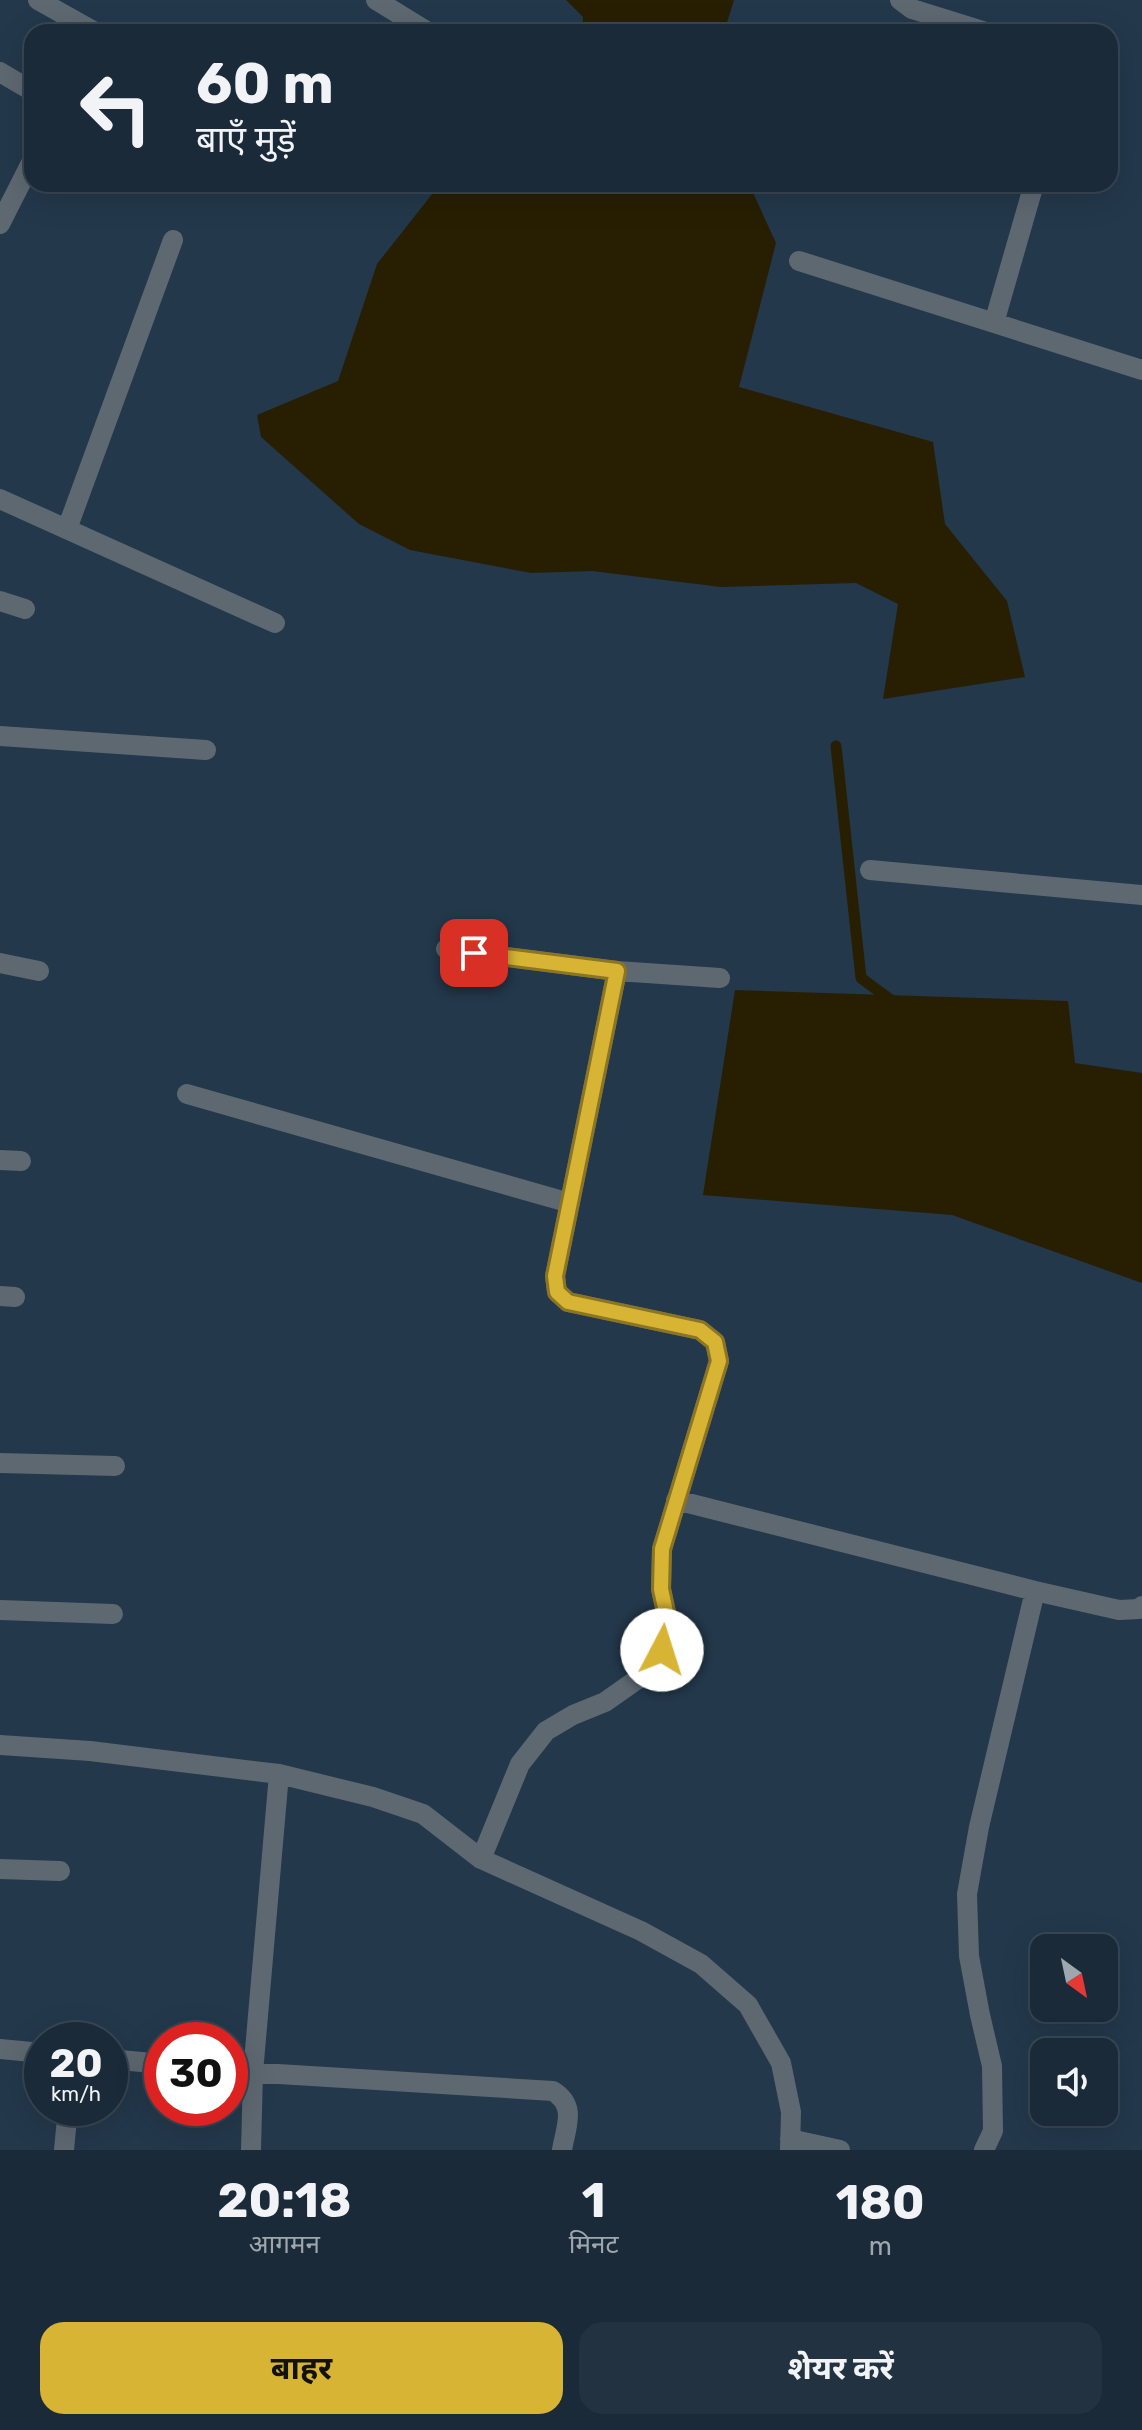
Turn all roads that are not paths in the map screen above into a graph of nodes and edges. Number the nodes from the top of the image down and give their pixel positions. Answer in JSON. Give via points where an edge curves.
{"nodes":[{"id":1,"x":38,"y":0,"type":"edge"},
{"id":2,"x":376,"y":0,"type":"edge"},
{"id":3,"x":900,"y":0,"type":"edge"},
{"id":4,"x":81,"y":24,"type":"edge"},
{"id":5,"x":415,"y":24,"type":"edge"},
{"id":6,"x":960,"y":24,"type":"edge"},
{"id":7,"x":0,"y":72,"type":"edge"},
{"id":8,"x":24,"y":86,"type":"edge"},
{"id":9,"x":24,"y":177,"type":"edge"},
{"id":10,"x":1032,"y":192,"type":"edge"},
{"id":11,"x":0,"y":224,"type":"edge"},
{"id":12,"x":173,"y":240,"type":"dead end"},
{"id":13,"x":799,"y":261,"type":"dead end"},
{"id":14,"x":994,"y":323,"type":"junction"},
{"id":15,"x":1142,"y":370,"type":"edge"},
{"id":16,"x":0,"y":499,"type":"edge"},
{"id":17,"x":67,"y":529,"type":"junction"},
{"id":18,"x":0,"y":601,"type":"edge"},
{"id":19,"x":25,"y":609,"type":"dead end"},
{"id":20,"x":275,"y":623,"type":"dead end"},
{"id":21,"x":0,"y":736,"type":"edge"},
{"id":22,"x":206,"y":750,"type":"dead end"},
{"id":23,"x":870,"y":870,"type":"dead end"},
{"id":24,"x":1142,"y":895,"type":"edge"},
{"id":25,"x":446,"y":949,"type":"dead end"},
{"id":26,"x":0,"y":963,"type":"edge"},
{"id":27,"x":39,"y":971,"type":"dead end"},
{"id":28,"x":617,"y":971,"type":"junction"},
{"id":29,"x":720,"y":978,"type":"dead end"},
{"id":30,"x":187,"y":1094,"type":"dead end"},
{"id":31,"x":570,"y":1203,"type":"junction"},
{"id":32,"x":0,"y":1463,"type":"edge"},
{"id":33,"x":115,"y":1466,"type":"dead end"},
{"id":34,"x":676,"y":1500,"type":"junction"},
{"id":35,"x":1035,"y":1591,"type":"junction"},
{"id":36,"x":1142,"y":1606,"type":"edge"},
{"id":37,"x":0,"y":1610,"type":"edge"},
{"id":38,"x":113,"y":1614,"type":"dead end"},
{"id":39,"x":0,"y":1745,"type":"edge"},
{"id":40,"x":279,"y":1774,"type":"junction"},
{"id":41,"x":481,"y":1859,"type":"junction"},
{"id":42,"x":0,"y":1869,"type":"edge"},
{"id":43,"x":60,"y":1871,"type":"dead end"},
{"id":44,"x":0,"y":2049,"type":"edge"},
{"id":45,"x":24,"y":2051,"type":"edge"},
{"id":46,"x":248,"y":2073,"type":"edge"},
{"id":47,"x":253,"y":2073,"type":"junction"},
{"id":48,"x":66,"y":2126,"type":"edge"},
{"id":49,"x":790,"y":2144,"type":"edge"},
{"id":50,"x":64,"y":2150,"type":"edge"},
{"id":51,"x":251,"y":2150,"type":"edge"},
{"id":52,"x":562,"y":2150,"type":"edge"},
{"id":53,"x":840,"y":2150,"type":"edge"},
{"id":54,"x":984,"y":2150,"type":"edge"}],
"edges":[{"from":1,"to":4,"type":"street"},
{"from":2,"to":5,"type":"street"},
{"from":3,"to":6,"type":"street"},
{"from":7,"to":8,"type":"street"},
{"from":9,"to":11,"type":"street"},
{"from":10,"to":14,"type":"street"},
{"from":12,"to":17,"type":"street"},
{"from":13,"to":14,"type":"street"},
{"from":14,"to":15,"type":"street"},
{"from":16,"to":17,"type":"street"},
{"from":17,"to":20,"type":"street"},
{"from":18,"to":19,"type":"street"},
{"from":21,"to":22,"type":"street"},
{"from":23,"to":24,"type":"street"},
{"from":25,"to":28,"type":"street"},
{"from":26,"to":27,"type":"street"},
{"from":28,"to":29,"type":"street"},
{"from":28,"to":31,"type":"street"},
{"from":30,"to":31,"type":"street"},
{"from":31,"to":34,"type":"street","via":[[555,1276],[557,1292],[568,1302],[700,1330],[715,1342],[719,1361]]},
{"from":32,"to":33,"type":"street"},
{"from":34,"to":35,"type":"street"},
{"from":34,"to":41,"type":"street","via":[[662,1549],[667,1617],[662,1650],[642,1676],[605,1702],[546,1731],[520,1764]]},
{"from":35,"to":36,"type":"street","via":[[1119,1610]]},
{"from":35,"to":54,"type":"street","via":[[967,1894],[969,1956],[992,2066],[993,2131]]},
{"from":37,"to":38,"type":"street"},
{"from":39,"to":40,"type":"street"},
{"from":40,"to":41,"type":"street","via":[[423,1814]]},
{"from":40,"to":47,"type":"street"},
{"from":41,"to":49,"type":"street","via":[[665,1944],[701,1964],[748,2005],[781,2063],[791,2112]]},
{"from":42,"to":43,"type":"street"},
{"from":44,"to":45,"type":"street"},
{"from":46,"to":47,"type":"street"},
{"from":47,"to":51,"type":"street"},
{"from":47,"to":52,"type":"street","via":[[553,2091],[569,2110]]},
{"from":48,"to":50,"type":"street"},
{"from":49,"to":53,"type":"street"}]}
